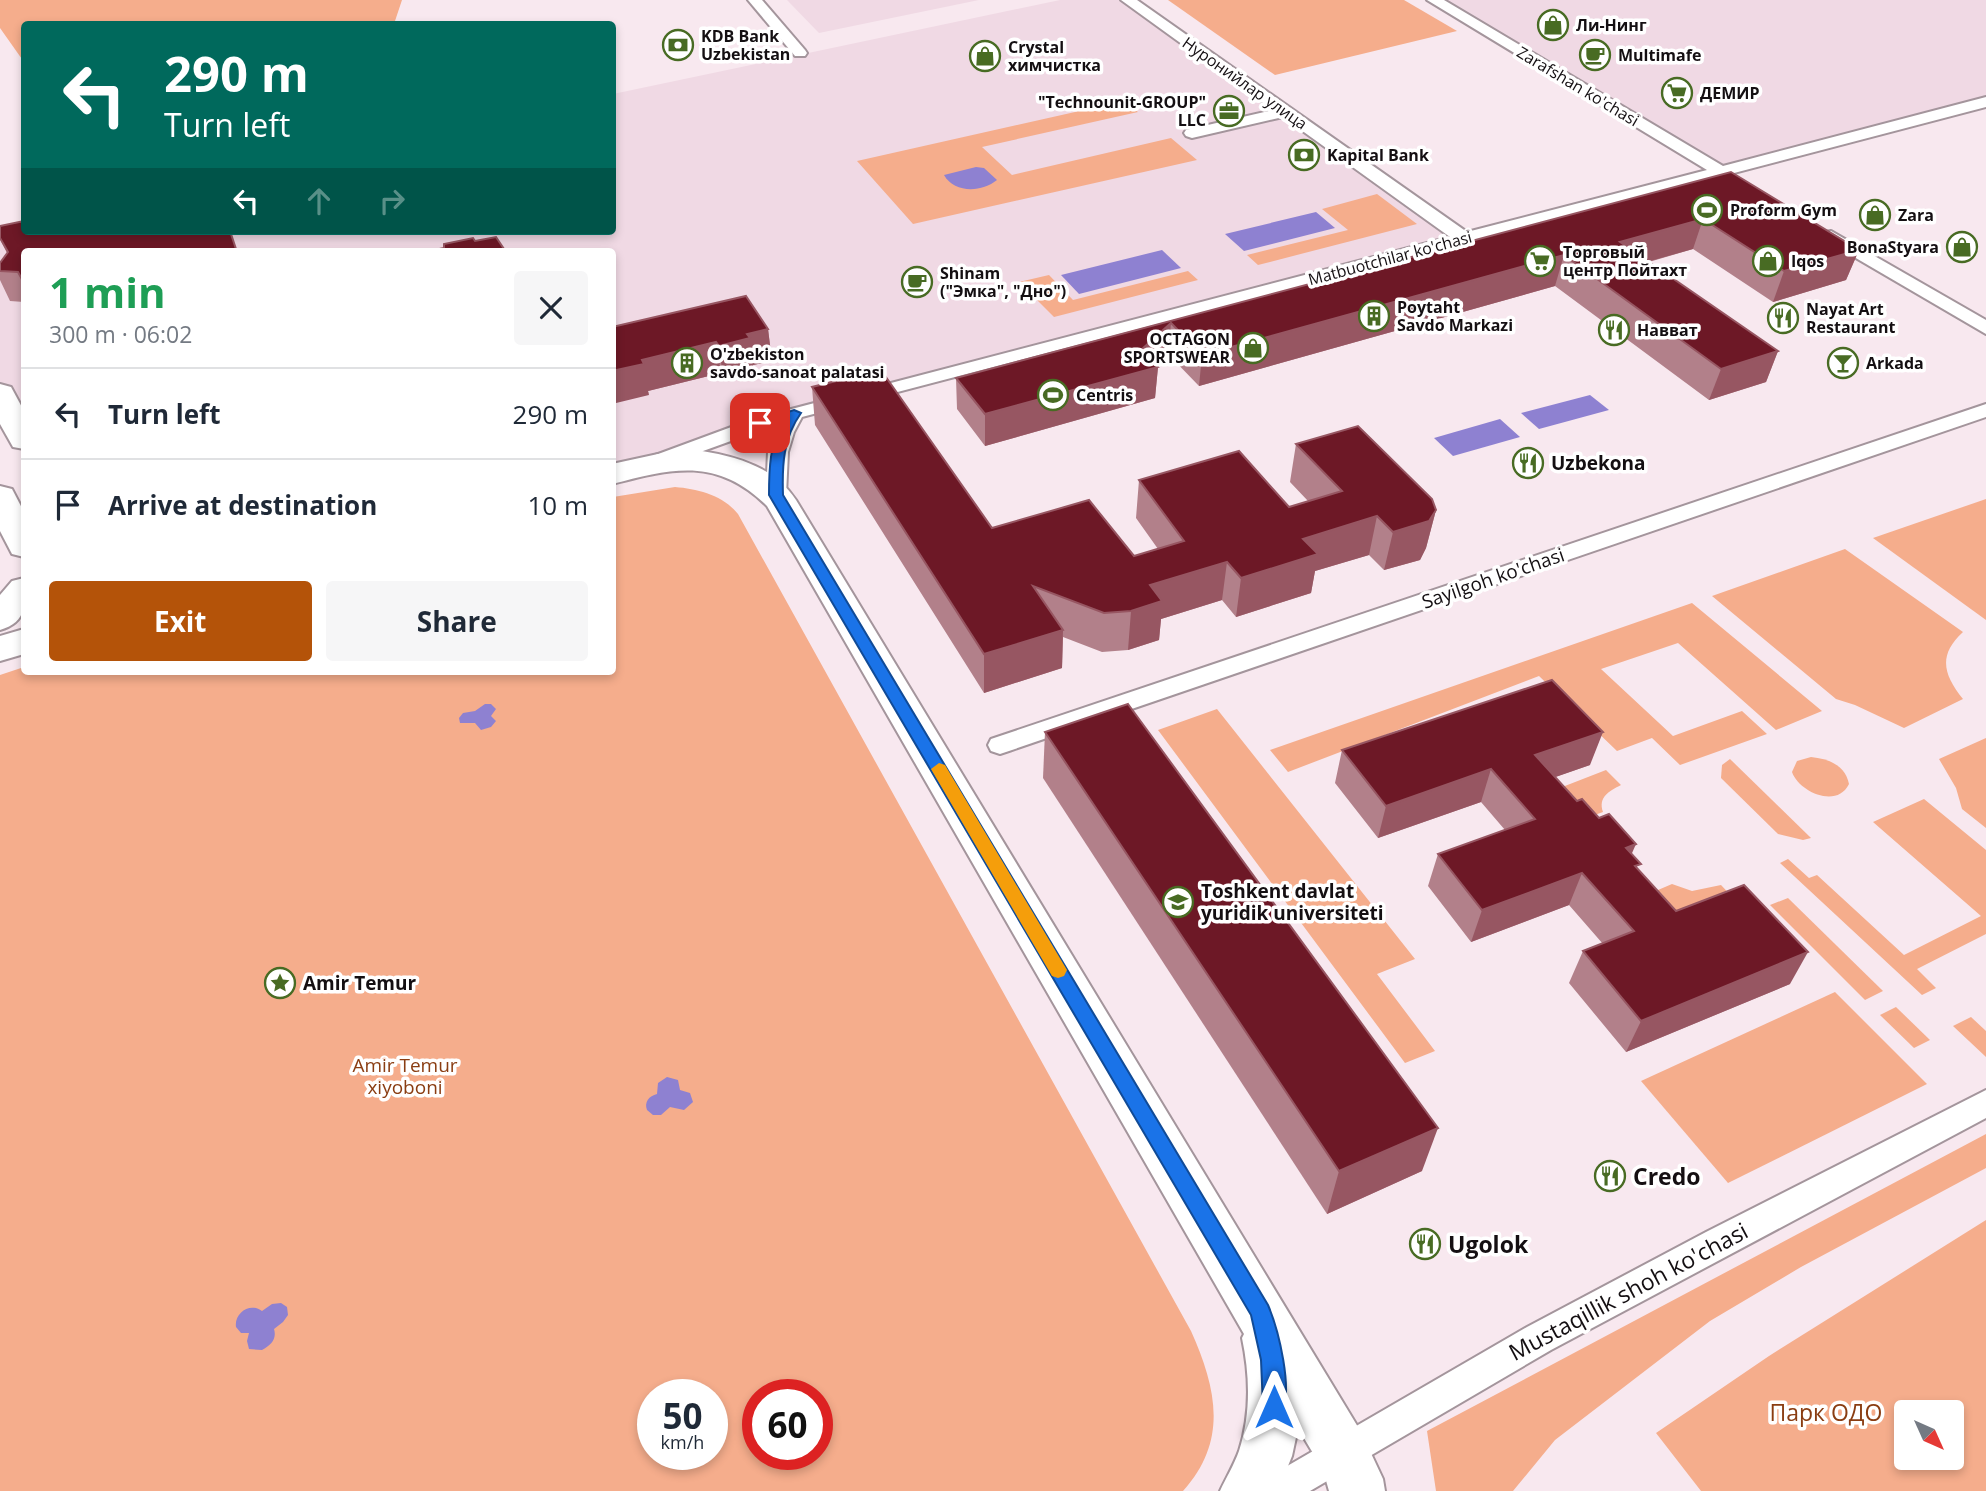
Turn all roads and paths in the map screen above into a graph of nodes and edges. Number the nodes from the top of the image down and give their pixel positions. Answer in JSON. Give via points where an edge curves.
{"nodes":[{"id":1,"x":755,"y":0,"type":"edge"},
{"id":2,"x":1128,"y":0,"type":"edge"},
{"id":3,"x":1434,"y":0,"type":"edge"},
{"id":4,"x":800,"y":53,"type":"dead end"},
{"id":5,"x":1986,"y":102,"type":"edge"},
{"id":6,"x":1286,"y":111,"type":"junction"},
{"id":7,"x":1192,"y":133,"type":"dead end"},
{"id":8,"x":1722,"y":172,"type":"junction"},
{"id":9,"x":1813,"y":225,"type":"edge"},
{"id":10,"x":1465,"y":239,"type":"junction"},
{"id":11,"x":1986,"y":328,"type":"edge"},
{"id":12,"x":0,"y":394,"type":"edge"},
{"id":13,"x":1986,"y":410,"type":"edge"},
{"id":14,"x":794,"y":413,"type":"junction"},
{"id":15,"x":21,"y":434,"type":"edge"},
{"id":16,"x":629,"y":470,"type":"edge"},
{"id":17,"x":776,"y":495,"type":"junction"},
{"id":18,"x":0,"y":496,"type":"edge"},
{"id":19,"x":21,"y":540,"type":"edge"},
{"id":20,"x":21,"y":593,"type":"edge"},
{"id":21,"x":0,"y":618,"type":"edge"},
{"id":22,"x":21,"y":642,"type":"edge"},
{"id":23,"x":0,"y":649,"type":"edge"},
{"id":24,"x":1000,"y":745,"type":"dead end"},
{"id":25,"x":1986,"y":1103,"type":"edge"},
{"id":26,"x":1260,"y":1312,"type":"junction"},
{"id":27,"x":1349,"y":1471,"type":"edge"},
{"id":28,"x":1248,"y":1491,"type":"edge"},
{"id":29,"x":1277,"y":1491,"type":"edge"}],
"edges":[{"from":1,"to":4,"type":"street"},
{"from":2,"to":6,"type":"street","name":"Нуронийлар улица"},
{"from":3,"to":8,"type":"street","name":"Zarafshan ko'chasi"},
{"from":5,"to":8,"type":"street","name":"Matbuotchilar ko'chasi"},
{"from":6,"to":7,"type":"street"},
{"from":6,"to":10,"type":"street","name":"Нуронийлар улица"},
{"from":8,"to":10,"type":"street","name":"Matbuotchilar ko'chasi"},
{"from":9,"to":11,"type":"street"},
{"from":10,"to":14,"type":"street","name":"Matbuotchilar ko'chasi"},
{"from":12,"to":15,"type":"main road"},
{"from":13,"to":24,"type":"street","name":"Sayilgoh ko'chasi"},
{"from":14,"to":16,"type":"street","name":"Matbuotchilar ko'chasi"},
{"from":14,"to":17,"type":"street","via":[[780,443]]},
{"from":16,"to":17,"type":"main road","via":[[701,461],[732,465]]},
{"from":17,"to":26,"type":"main road"},
{"from":18,"to":19,"type":"main road"},
{"from":20,"to":21,"type":"main road"},
{"from":22,"to":23,"type":"main road"},
{"from":25,"to":27,"type":"street","name":"Mustaqillik shoh ko'chasi","via":[[1558,1328]]},
{"from":26,"to":27,"type":"main road"},
{"from":26,"to":28,"type":"main road","via":[[1275,1392],[1265,1455]]},
{"from":27,"to":29,"type":"street","name":"Mustaqillik shoh ko'chasi"}]}
